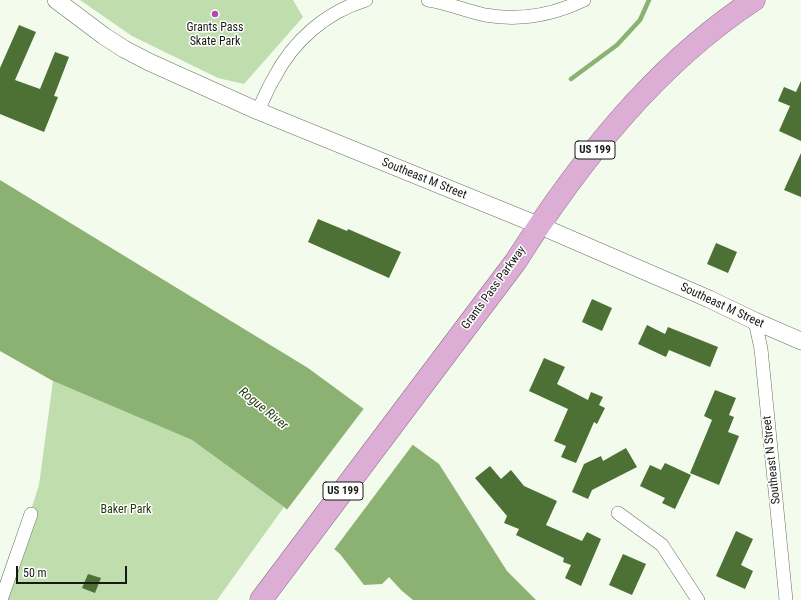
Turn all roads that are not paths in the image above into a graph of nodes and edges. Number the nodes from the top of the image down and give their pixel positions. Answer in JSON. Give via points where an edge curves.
{"nodes":[{"id":1,"x":56,"y":0,"type":"edge"},
{"id":2,"x":366,"y":0,"type":"edge"},
{"id":3,"x":428,"y":0,"type":"edge"},
{"id":4,"x":584,"y":0,"type":"edge"},
{"id":5,"x":754,"y":0,"type":"edge"},
{"id":6,"x":258,"y":111,"type":"junction"},
{"id":7,"x":538,"y":225,"type":"junction"},
{"id":8,"x":755,"y":321,"type":"junction"},
{"id":9,"x":801,"y":341,"type":"edge"},
{"id":10,"x":618,"y":513,"type":"dead end"},
{"id":11,"x":31,"y":514,"type":"dead end"},
{"id":12,"x":1,"y":600,"type":"edge"},
{"id":13,"x":261,"y":600,"type":"edge"},
{"id":14,"x":698,"y":600,"type":"edge"},
{"id":15,"x":786,"y":600,"type":"edge"}],
"edges":[{"from":1,"to":6,"type":"street","name":"Southeast M Street","via":[[124,49]]},
{"from":2,"to":6,"type":"street","via":[[330,17],[299,41],[274,77]]},
{"from":3,"to":4,"type":"street","via":[[485,15],[510,18],[550,13]]},
{"from":5,"to":7,"type":"highway","name":"Grants Pass Parkway","number":"US 199","via":[[699,41],[642,96],[581,167]]},
{"from":6,"to":7,"type":"street","name":"Southeast M Street"},
{"from":7,"to":8,"type":"street","name":"Southeast M Street"},
{"from":7,"to":13,"type":"highway","name":"Grants Pass Parkway","number":"US 199","via":[[516,261]]},
{"from":8,"to":9,"type":"street","name":"Southeast M Street"},
{"from":8,"to":15,"type":"street","name":"Southeast N Street","via":[[761,349]]},
{"from":10,"to":14,"type":"street","via":[[662,545]]},
{"from":11,"to":12,"type":"street"}]}
